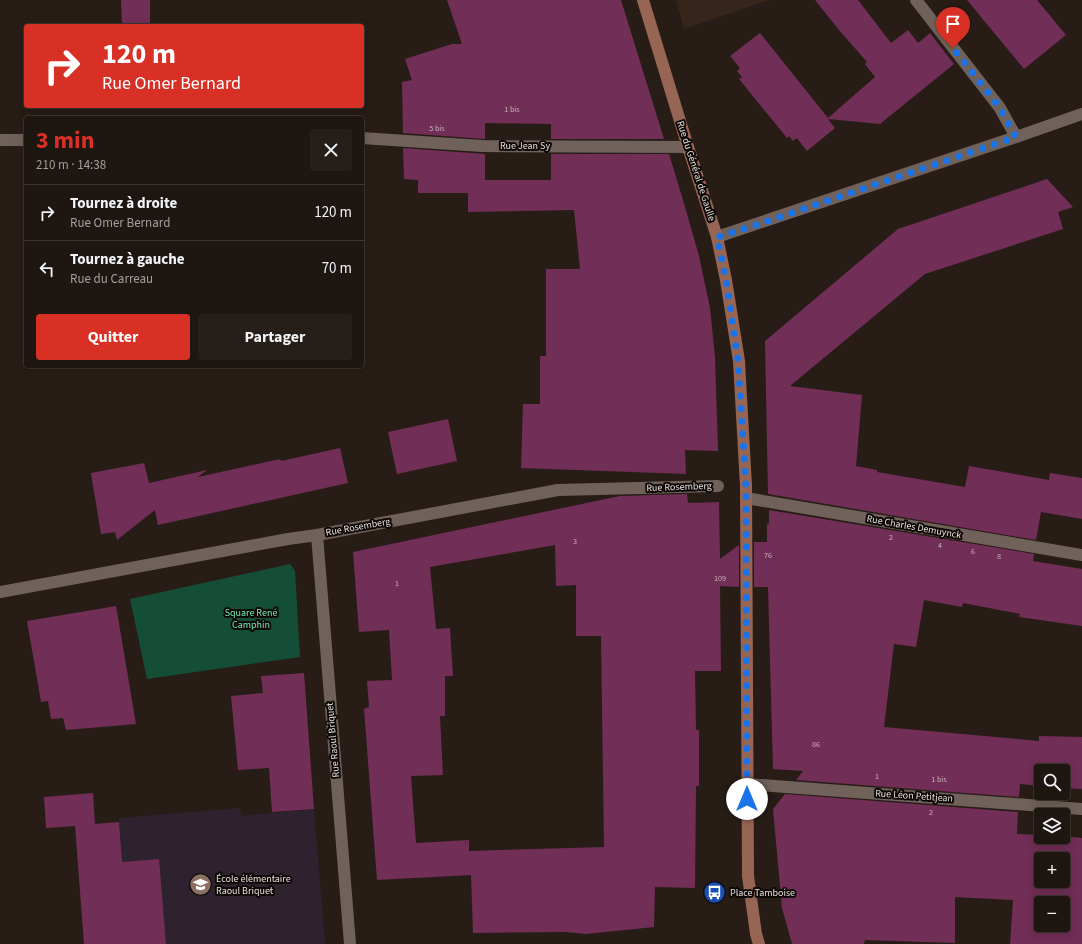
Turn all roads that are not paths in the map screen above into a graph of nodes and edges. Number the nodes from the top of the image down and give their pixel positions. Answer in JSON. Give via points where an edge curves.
{"nodes":[{"id":1,"x":643,"y":0,"type":"edge"},
{"id":2,"x":916,"y":0,"type":"edge"},
{"id":3,"x":1082,"y":114,"type":"edge"},
{"id":4,"x":1016,"y":137,"type":"junction"},
{"id":5,"x":364,"y":138,"type":"edge"},
{"id":6,"x":0,"y":140,"type":"edge"},
{"id":7,"x":24,"y":140,"type":"edge"},
{"id":8,"x":688,"y":147,"type":"junction"},
{"id":9,"x":717,"y":237,"type":"junction"},
{"id":10,"x":718,"y":486,"type":"dead end"},
{"id":11,"x":746,"y":498,"type":"junction"},
{"id":12,"x":318,"y":535,"type":"junction"},
{"id":13,"x":1082,"y":555,"type":"edge"},
{"id":14,"x":0,"y":592,"type":"edge"},
{"id":15,"x":747,"y":784,"type":"junction"},
{"id":16,"x":1082,"y":809,"type":"edge"},
{"id":17,"x":350,"y":944,"type":"edge"},
{"id":18,"x":759,"y":944,"type":"edge"}],
"edges":[{"from":1,"to":8,"type":"street","name":"Rue du Général de Gaulle"},
{"from":2,"to":4,"type":"street","via":[[1000,108]]},
{"from":3,"to":4,"type":"street"},
{"from":4,"to":9,"type":"street"},
{"from":5,"to":8,"type":"street","name":"Rue Jean Sy","via":[[482,146]]},
{"from":6,"to":7,"type":"street"},
{"from":8,"to":9,"type":"street","name":"Rue du Général de Gaulle"},
{"from":9,"to":11,"type":"street","name":"Rue du Général de Gaulle","via":[[738,361]]},
{"from":10,"to":12,"type":"street","name":"Rue Rosemberg","via":[[558,490]]},
{"from":11,"to":13,"type":"street","name":"Rue Charles Demuynck"},
{"from":11,"to":15,"type":"street","name":"Rue du Général de Gaulle"},
{"from":12,"to":14,"type":"street","name":"Rue Rosemberg","via":[[288,538]]},
{"from":12,"to":17,"type":"street","name":"Rue Raoul Briquet"},
{"from":15,"to":16,"type":"street","name":"Rue Léon Petitjean"},
{"from":15,"to":18,"type":"street","name":"Rue du Général de Gaulle","via":[[748,876]]}]}
